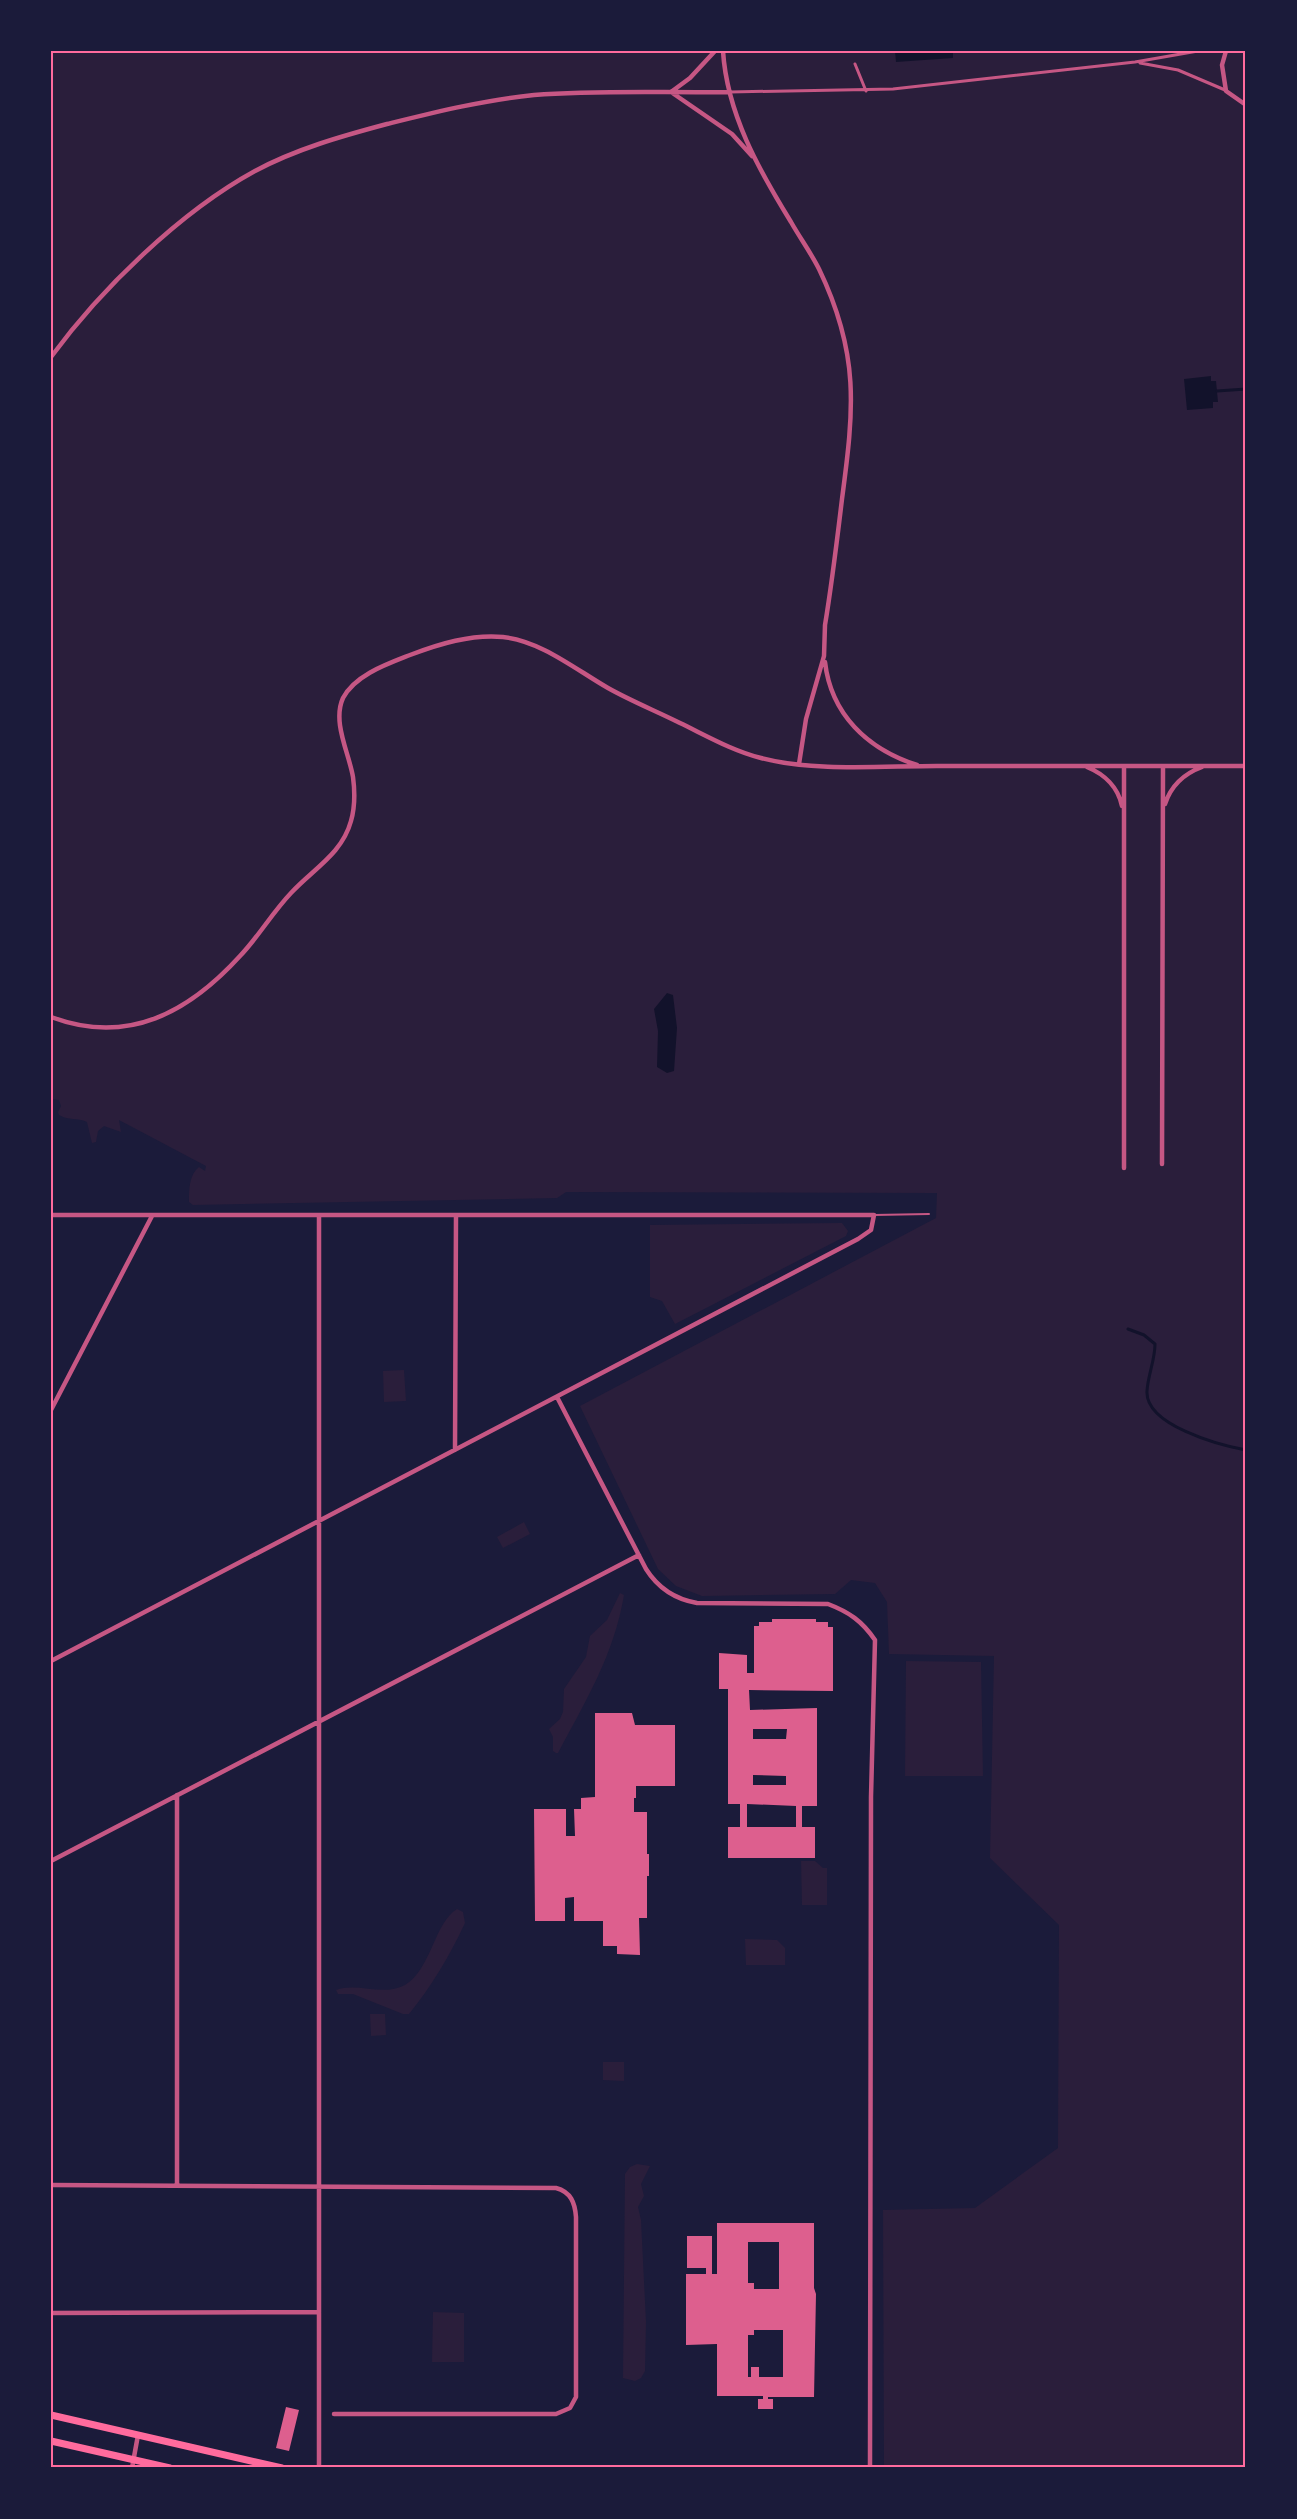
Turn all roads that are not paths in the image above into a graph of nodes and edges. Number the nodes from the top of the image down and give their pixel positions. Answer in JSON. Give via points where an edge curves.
{"nodes":[{"id":1,"x":715,"y":51,"type":"edge"},
{"id":2,"x":723,"y":51,"type":"edge"},
{"id":3,"x":1198,"y":51,"type":"edge"},
{"id":4,"x":1226,"y":51,"type":"edge"},
{"id":5,"x":1135,"y":62,"type":"junction"},
{"id":6,"x":855,"y":64,"type":"dead end"},
{"id":7,"x":866,"y":91,"type":"junction"},
{"id":8,"x":1226,"y":91,"type":"junction"},
{"id":9,"x":670,"y":92,"type":"junction"},
{"id":10,"x":730,"y":92,"type":"junction"},
{"id":11,"x":1246,"y":105,"type":"edge"},
{"id":12,"x":756,"y":161,"type":"junction"},
{"id":13,"x":51,"y":357,"type":"edge"},
{"id":14,"x":824,"y":656,"type":"junction"},
{"id":15,"x":799,"y":764,"type":"junction"},
{"id":16,"x":922,"y":766,"type":"junction"},
{"id":17,"x":1084,"y":766,"type":"junction"},
{"id":18,"x":1124,"y":766,"type":"junction"},
{"id":19,"x":1163,"y":766,"type":"junction"},
{"id":20,"x":1204,"y":766,"type":"junction"},
{"id":21,"x":1246,"y":766,"type":"edge"},
{"id":22,"x":1124,"y":811,"type":"junction"},
{"id":23,"x":1163,"y":813,"type":"junction"},
{"id":24,"x":51,"y":1017,"type":"edge"},
{"id":25,"x":1162,"y":1164,"type":"dead end"},
{"id":26,"x":1124,"y":1168,"type":"dead end"},
{"id":27,"x":929,"y":1214,"type":"dead end"},
{"id":28,"x":51,"y":1215,"type":"edge"},
{"id":29,"x":152,"y":1215,"type":"junction"},
{"id":30,"x":319,"y":1215,"type":"junction"},
{"id":31,"x":456,"y":1215,"type":"junction"},
{"id":32,"x":874,"y":1215,"type":"junction"},
{"id":33,"x":557,"y":1397,"type":"junction"},
{"id":34,"x":51,"y":1410,"type":"edge"},
{"id":35,"x":455,"y":1450,"type":"junction"},
{"id":36,"x":320,"y":1520,"type":"junction"},
{"id":37,"x":639,"y":1555,"type":"junction"},
{"id":38,"x":51,"y":1660,"type":"edge"},
{"id":39,"x":320,"y":1722,"type":"junction"},
{"id":40,"x":177,"y":1795,"type":"junction"},
{"id":41,"x":51,"y":1861,"type":"edge"},
{"id":42,"x":51,"y":2185,"type":"edge"},
{"id":43,"x":177,"y":2186,"type":"junction"},
{"id":44,"x":319,"y":2186,"type":"junction"},
{"id":45,"x":319,"y":2312,"type":"junction"},
{"id":46,"x":51,"y":2313,"type":"edge"},
{"id":47,"x":334,"y":2414,"type":"dead end"},
{"id":48,"x":51,"y":2415,"type":"edge"},
{"id":49,"x":138,"y":2435,"type":"junction"},
{"id":50,"x":51,"y":2441,"type":"edge"},
{"id":51,"x":133,"y":2464,"type":"edge"},
{"id":52,"x":170,"y":2468,"type":"edge"},
{"id":53,"x":282,"y":2468,"type":"edge"},
{"id":54,"x":319,"y":2468,"type":"edge"},
{"id":55,"x":870,"y":2468,"type":"edge"}],
"edges":[{"from":1,"to":9,"type":"street","via":[[690,78]]},
{"from":2,"to":10,"type":"street"},
{"from":3,"to":5,"type":"street"},
{"from":4,"to":8,"type":"street","via":[[1222,65]]},
{"from":5,"to":7,"type":"street"},
{"from":5,"to":8,"type":"street","via":[[1178,70]]},
{"from":6,"to":7,"type":"street"},
{"from":7,"to":10,"type":"street"},
{"from":8,"to":11,"type":"street"},
{"from":9,"to":10,"type":"street"},
{"from":9,"to":12,"type":"street","via":[[732,134]]},
{"from":9,"to":13,"type":"street","via":[[555,94],[483,101],[353,133],[278,160],[222,191],[167,234],[100,298]]},
{"from":10,"to":12,"type":"street"},
{"from":12,"to":14,"type":"street","via":[[818,267],[841,325],[849,360],[852,422]]},
{"from":14,"to":15,"type":"street"},
{"from":14,"to":16,"type":"street","via":[[831,694],[846,720],[887,753]]},
{"from":15,"to":16,"type":"street"},
{"from":15,"to":24,"type":"street","via":[[763,759],[735,749],[612,691],[522,641],[477,637],[431,648],[371,672],[346,694],[340,720],[354,799],[345,836],[337,850],[289,895],[219,978],[181,1007],[142,1022],[99,1026]]},
{"from":16,"to":17,"type":"street"},
{"from":17,"to":18,"type":"street"},
{"from":17,"to":22,"type":"street","via":[[1109,782]]},
{"from":18,"to":19,"type":"street"},
{"from":18,"to":22,"type":"street"},
{"from":19,"to":20,"type":"street"},
{"from":19,"to":23,"type":"street"},
{"from":20,"to":21,"type":"street"},
{"from":20,"to":23,"type":"street","via":[[1177,782]]},
{"from":22,"to":26,"type":"street"},
{"from":23,"to":25,"type":"street"},
{"from":27,"to":32,"type":"lane"},
{"from":28,"to":29,"type":"street"},
{"from":29,"to":30,"type":"street"},
{"from":29,"to":34,"type":"street"},
{"from":30,"to":31,"type":"street"},
{"from":30,"to":36,"type":"street"},
{"from":31,"to":32,"type":"street"},
{"from":31,"to":35,"type":"street"},
{"from":32,"to":33,"type":"street","via":[[871,1230],[858,1239]]},
{"from":33,"to":35,"type":"street"},
{"from":33,"to":37,"type":"street"},
{"from":35,"to":36,"type":"street"},
{"from":36,"to":38,"type":"street"},
{"from":36,"to":39,"type":"street"},
{"from":37,"to":39,"type":"street"},
{"from":37,"to":55,"type":"street","via":[[659,1586],[685,1601],[828,1604],[860,1621],[875,1640],[871,1797]]},
{"from":39,"to":40,"type":"street"},
{"from":39,"to":44,"type":"street"},
{"from":40,"to":41,"type":"street"},
{"from":40,"to":43,"type":"street"},
{"from":42,"to":43,"type":"street"},
{"from":43,"to":44,"type":"street"},
{"from":44,"to":45,"type":"street"},
{"from":44,"to":47,"type":"street","via":[[556,2188],[569,2194],[575,2206],[576,2397],[570,2408],[556,2414]]},
{"from":45,"to":46,"type":"street"},
{"from":45,"to":54,"type":"street"},
{"from":48,"to":49,"type":"main road"},
{"from":49,"to":51,"type":"street"},
{"from":49,"to":53,"type":"main road"},
{"from":50,"to":51,"type":"main road"},
{"from":51,"to":52,"type":"main road"}]}
